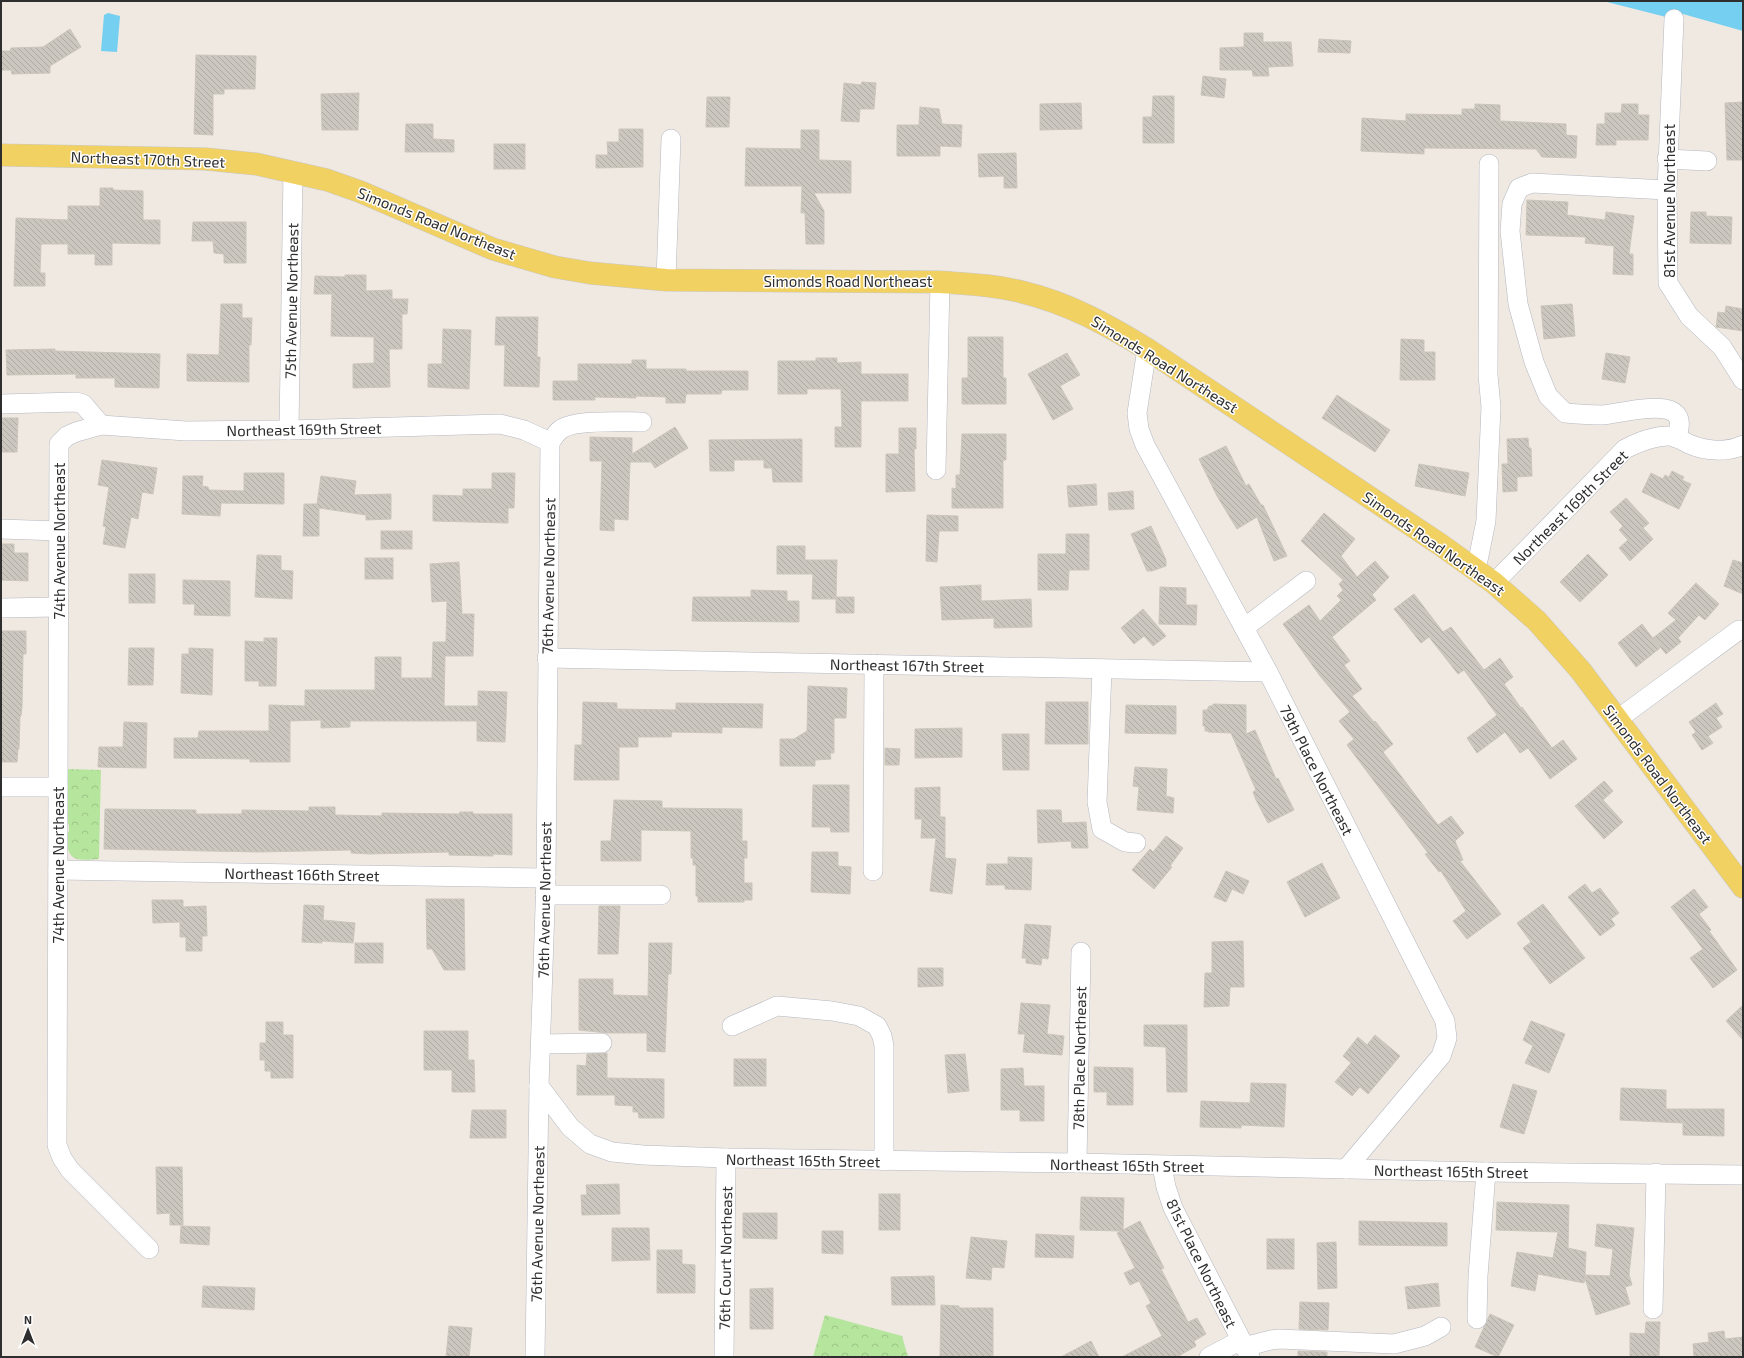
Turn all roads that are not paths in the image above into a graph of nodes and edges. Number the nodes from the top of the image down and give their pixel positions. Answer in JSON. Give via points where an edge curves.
{"nodes":[{"id":1,"x":1674,"y":19,"type":"dead end"},
{"id":2,"x":671,"y":139,"type":"dead end"},
{"id":3,"x":1,"y":155,"type":"edge"},
{"id":4,"x":1667,"y":160,"type":"junction"},
{"id":5,"x":1707,"y":161,"type":"dead end"},
{"id":6,"x":1489,"y":164,"type":"dead end"},
{"id":7,"x":293,"y":172,"type":"junction"},
{"id":8,"x":1667,"y":190,"type":"junction"},
{"id":9,"x":666,"y":280,"type":"junction"},
{"id":10,"x":940,"y":282,"type":"junction"},
{"id":11,"x":1147,"y":349,"type":"junction"},
{"id":12,"x":1743,"y":380,"type":"edge"},
{"id":13,"x":1,"y":404,"type":"edge"},
{"id":14,"x":642,"y":422,"type":"dead end"},
{"id":15,"x":101,"y":425,"type":"junction"},
{"id":16,"x":289,"y":430,"type":"junction"},
{"id":17,"x":1676,"y":438,"type":"junction"},
{"id":18,"x":550,"y":442,"type":"junction"},
{"id":19,"x":59,"y":444,"type":"joint"},
{"id":20,"x":1743,"y":445,"type":"edge"},
{"id":21,"x":936,"y":470,"type":"dead end"},
{"id":22,"x":1,"y":529,"type":"edge"},
{"id":23,"x":59,"y":531,"type":"junction"},
{"id":24,"x":1476,"y":570,"type":"junction"},
{"id":25,"x":1306,"y":581,"type":"dead end"},
{"id":26,"x":1494,"y":583,"type":"junction"},
{"id":27,"x":1,"y":608,"type":"edge"},
{"id":28,"x":58,"y":608,"type":"junction"},
{"id":29,"x":1244,"y":628,"type":"junction"},
{"id":30,"x":1739,"y":630,"type":"dead end"},
{"id":31,"x":547,"y":658,"type":"junction"},
{"id":32,"x":874,"y":664,"type":"junction"},
{"id":33,"x":1102,"y":669,"type":"junction"},
{"id":34,"x":1268,"y":672,"type":"junction"},
{"id":35,"x":1618,"y":719,"type":"junction"},
{"id":36,"x":1,"y":787,"type":"edge"},
{"id":37,"x":58,"y":787,"type":"junction"},
{"id":38,"x":1136,"y":843,"type":"dead end"},
{"id":39,"x":58,"y":870,"type":"junction"},
{"id":40,"x":873,"y":871,"type":"dead end"},
{"id":41,"x":545,"y":887,"type":"junction"},
{"id":42,"x":1743,"y":887,"type":"edge"},
{"id":43,"x":661,"y":895,"type":"dead end"},
{"id":44,"x":1081,"y":952,"type":"dead end"},
{"id":45,"x":732,"y":1026,"type":"dead end"},
{"id":46,"x":602,"y":1043,"type":"dead end"},
{"id":47,"x":541,"y":1044,"type":"junction"},
{"id":48,"x":539,"y":1086,"type":"junction"},
{"id":49,"x":726,"y":1158,"type":"junction"},
{"id":50,"x":884,"y":1161,"type":"junction"},
{"id":51,"x":1077,"y":1163,"type":"junction"},
{"id":52,"x":1162,"y":1166,"type":"junction"},
{"id":53,"x":1346,"y":1169,"type":"junction"},
{"id":54,"x":1486,"y":1172,"type":"junction"},
{"id":55,"x":1656,"y":1173,"type":"junction"},
{"id":56,"x":1743,"y":1175,"type":"edge"},
{"id":57,"x":149,"y":1249,"type":"dead end"},
{"id":58,"x":1653,"y":1309,"type":"dead end"},
{"id":59,"x":1477,"y":1320,"type":"dead end"},
{"id":60,"x":1440,"y":1327,"type":"dead end"},
{"id":61,"x":1245,"y":1348,"type":"edge"},
{"id":62,"x":535,"y":1357,"type":"edge"},
{"id":63,"x":724,"y":1357,"type":"edge"},
{"id":64,"x":1209,"y":1357,"type":"edge"}],
"edges":[{"from":1,"to":4,"type":"street","name":"81st Avenue Northeast"},
{"from":2,"to":9,"type":"street"},
{"from":3,"to":7,"type":"main road","name":"Northeast 170th Street","via":[[206,159],[237,161]]},
{"from":4,"to":5,"type":"street"},
{"from":4,"to":8,"type":"street","name":"81st Avenue Northeast"},
{"from":6,"to":24,"type":"street","via":[[1490,407],[1486,521]]},
{"from":7,"to":9,"type":"main road","name":"Simonds Road Northeast","via":[[361,192],[473,241],[516,256],[590,273]]},
{"from":7,"to":16,"type":"street","name":"75th Avenue Northeast"},
{"from":8,"to":12,"type":"street","name":"81st Avenue Northeast","via":[[1668,283],[1689,316],[1722,347]]},
{"from":8,"to":17,"type":"street","via":[[1532,183],[1519,188],[1512,204],[1510,231],[1518,304],[1534,362],[1548,396],[1565,413],[1602,415],[1663,407],[1678,419],[1680,429]]},
{"from":9,"to":10,"type":"main road","name":"Simonds Road Northeast"},
{"from":10,"to":11,"type":"main road","name":"Simonds Road Northeast","via":[[1022,291],[1048,299],[1076,309],[1112,327]]},
{"from":10,"to":21,"type":"street"},
{"from":11,"to":24,"type":"main road","name":"Simonds Road Northeast","via":[[1441,544]]},
{"from":11,"to":29,"type":"street","name":"79th Place Northeast","via":[[1137,413],[1139,429],[1145,445]]},
{"from":13,"to":15,"type":"street","via":[[76,402],[83,404]]},
{"from":14,"to":18,"type":"street","via":[[602,421],[576,424],[560,429]]},
{"from":15,"to":16,"type":"street","name":"Northeast 169th Street","via":[[186,431]]},
{"from":15,"to":19,"type":"street","name":"Northeast 169th Street","via":[[67,436]]},
{"from":16,"to":18,"type":"street","name":"Northeast 169th Street","via":[[500,424],[524,430]]},
{"from":17,"to":20,"type":"street","name":"Northeast 169th Street","via":[[1697,447],[1714,450],[1738,448]]},
{"from":17,"to":26,"type":"street","name":"Northeast 169th Street","via":[[1670,436],[1646,439],[1625,449]]},
{"from":18,"to":31,"type":"street","name":"76th Avenue Northeast"},
{"from":19,"to":23,"type":"street","name":"74th Avenue Northeast"},
{"from":22,"to":23,"type":"street"},
{"from":23,"to":28,"type":"street","name":"74th Avenue Northeast"},
{"from":24,"to":26,"type":"main road","name":"Simonds Road Northeast"},
{"from":25,"to":29,"type":"street"},
{"from":26,"to":35,"type":"main road","name":"Simonds Road Northeast","via":[[1537,620]]},
{"from":27,"to":28,"type":"street"},
{"from":28,"to":37,"type":"street","name":"74th Avenue Northeast"},
{"from":29,"to":34,"type":"street","name":"79th Place Northeast"},
{"from":30,"to":35,"type":"street"},
{"from":31,"to":32,"type":"street","name":"Northeast 167th Street"},
{"from":31,"to":41,"type":"street","name":"76th Avenue Northeast"},
{"from":32,"to":33,"type":"street","name":"Northeast 167th Street"},
{"from":32,"to":40,"type":"street"},
{"from":33,"to":34,"type":"street","name":"Northeast 167th Street"},
{"from":33,"to":38,"type":"street","via":[[1097,802],[1102,829],[1125,842]]},
{"from":34,"to":53,"type":"street","name":"79th Place Northeast","via":[[1445,1021],[1447,1038],[1441,1056]]},
{"from":35,"to":42,"type":"main road","name":"Simonds Road Northeast"},
{"from":36,"to":37,"type":"street"},
{"from":37,"to":39,"type":"street","name":"74th Avenue Northeast"},
{"from":39,"to":41,"type":"street","name":"Northeast 166th Street"},
{"from":39,"to":57,"type":"street","name":"74th Avenue Northeast","via":[[57,1145],[70,1170]]},
{"from":41,"to":43,"type":"street","name":"Northeast 166th Street"},
{"from":41,"to":47,"type":"street","name":"76th Avenue Northeast"},
{"from":44,"to":51,"type":"street","name":"78th Place Northeast"},
{"from":45,"to":50,"type":"street","via":[[777,1006],[859,1016],[877,1026],[884,1046]]},
{"from":46,"to":47,"type":"street"},
{"from":47,"to":48,"type":"street","name":"76th Avenue Northeast"},
{"from":48,"to":49,"type":"street","name":"Northeast 165th Street","via":[[570,1127],[590,1144],[612,1152]]},
{"from":48,"to":62,"type":"street","name":"76th Avenue Northeast"},
{"from":49,"to":50,"type":"street","name":"Northeast 165th Street"},
{"from":49,"to":63,"type":"street","name":"76th Court Northeast"},
{"from":50,"to":51,"type":"street","name":"Northeast 165th Street"},
{"from":51,"to":52,"type":"street","name":"Northeast 165th Street"},
{"from":52,"to":53,"type":"street","name":"Northeast 165th Street"},
{"from":52,"to":61,"type":"street","name":"81st Place Northeast","via":[[1173,1208]]},
{"from":53,"to":54,"type":"street","name":"Northeast 165th Street"},
{"from":54,"to":55,"type":"street","name":"Northeast 165th Street"},
{"from":54,"to":59,"type":"street"},
{"from":55,"to":56,"type":"street","name":"Northeast 165th Street"},
{"from":55,"to":58,"type":"street"},
{"from":60,"to":61,"type":"street","via":[[1426,1336],[1394,1344],[1279,1339]]},
{"from":61,"to":64,"type":"street"}]}
